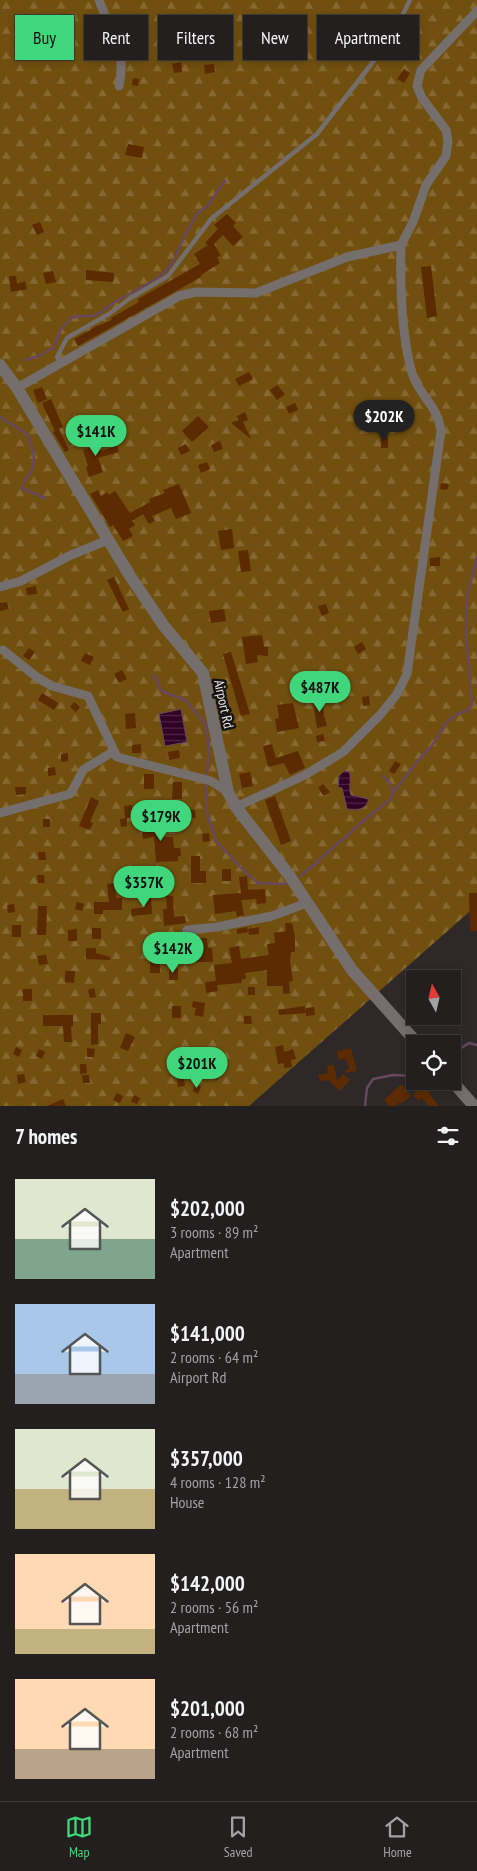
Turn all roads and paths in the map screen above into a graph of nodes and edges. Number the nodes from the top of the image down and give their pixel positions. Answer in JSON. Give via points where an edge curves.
{"nodes":[{"id":1,"x":100,"y":0,"type":"edge"},
{"id":2,"x":410,"y":0,"type":"edge"},
{"id":3,"x":477,"y":11,"type":"edge"},
{"id":4,"x":119,"y":86,"type":"dead end"},
{"id":5,"x":401,"y":245,"type":"junction"},
{"id":6,"x":61,"y":363,"type":"junction"},
{"id":7,"x":0,"y":365,"type":"edge"},
{"id":8,"x":16,"y":388,"type":"junction"},
{"id":9,"x":108,"y":540,"type":"junction"},
{"id":10,"x":0,"y":587,"type":"edge"},
{"id":11,"x":3,"y":650,"type":"dead end"},
{"id":12,"x":114,"y":750,"type":"junction"},
{"id":13,"x":228,"y":792,"type":"junction"},
{"id":14,"x":236,"y":807,"type":"junction"},
{"id":15,"x":0,"y":813,"type":"edge"},
{"id":16,"x":308,"y":903,"type":"junction"},
{"id":17,"x":187,"y":930,"type":"dead end"},
{"id":18,"x":410,"y":1035,"type":"edge"},
{"id":19,"x":460,"y":1090,"type":"edge"},
{"id":20,"x":474,"y":1106,"type":"edge"}],
"edges":[{"from":1,"to":4,"type":"street","via":[[120,48],[122,70]]},
{"from":2,"to":6,"type":"lane","via":[[390,40],[317,134],[211,220],[168,276],[67,338],[57,357]]},
{"from":3,"to":5,"type":"street","via":[[420,70],[417,86],[446,130],[448,141],[446,156],[426,184]]},
{"from":5,"to":6,"type":"street","via":[[347,257],[256,293],[196,292],[179,296]]},
{"from":5,"to":14,"type":"street","via":[[402,297],[412,374],[435,409],[441,431],[407,674],[397,694],[380,715],[343,752],[305,775]]},
{"from":6,"to":8,"type":"street"},
{"from":7,"to":8,"type":"main road","name":"Airport Rd"},
{"from":8,"to":9,"type":"main road","name":"Airport Rd"},
{"from":9,"to":10,"type":"street","via":[[21,581]]},
{"from":9,"to":13,"type":"main road","name":"Airport Rd","via":[[164,626],[203,673]]},
{"from":11,"to":12,"type":"street","via":[[52,686],[88,696]]},
{"from":12,"to":13,"type":"street","via":[[117,757],[211,781]]},
{"from":12,"to":15,"type":"street","via":[[83,770],[70,794]]},
{"from":13,"to":14,"type":"main road","name":"Airport Rd"},
{"from":14,"to":16,"type":"main road","name":"Airport Rd"},
{"from":16,"to":17,"type":"street","via":[[272,916]]},
{"from":16,"to":18,"type":"main road","name":"Airport Rd","via":[[352,970]]},
{"from":19,"to":20,"type":"main road"}]}
